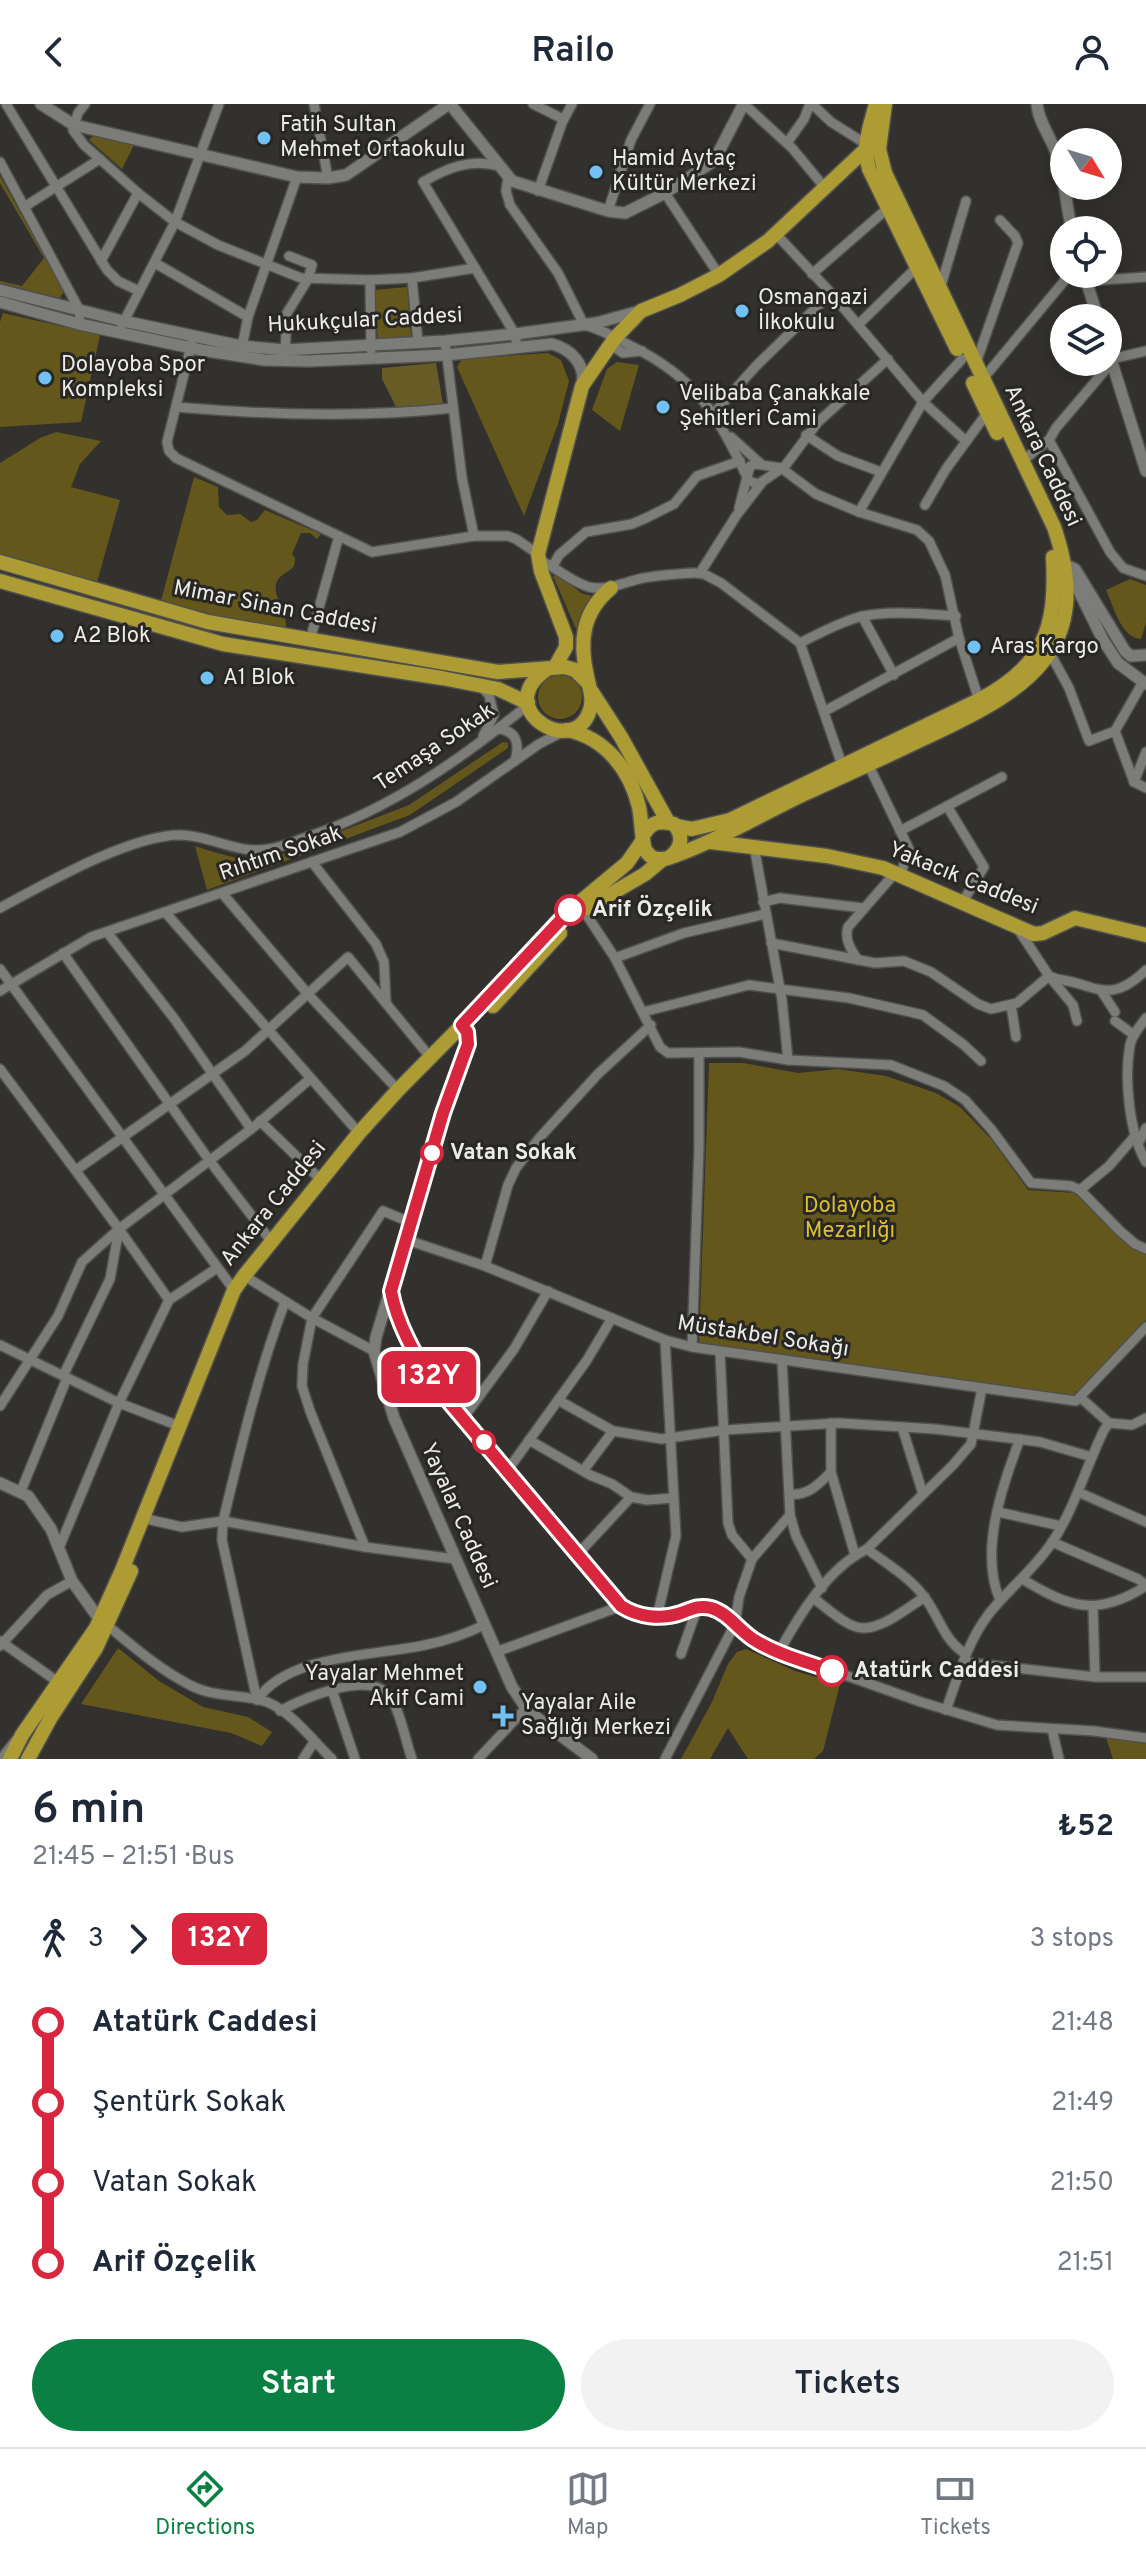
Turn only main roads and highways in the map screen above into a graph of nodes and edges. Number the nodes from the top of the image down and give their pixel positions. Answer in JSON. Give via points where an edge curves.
{"nodes":[{"id":1,"x":876,"y":104,"type":"edge"},
{"id":2,"x":885,"y":104,"type":"edge"},
{"id":3,"x":866,"y":147,"type":"junction"},
{"id":4,"x":969,"y":362,"type":"junction"},
{"id":5,"x":0,"y":562,"type":"edge"},
{"id":6,"x":1060,"y":567,"type":"junction"},
{"id":7,"x":0,"y":581,"type":"edge"},
{"id":8,"x":611,"y":588,"type":"road end"},
{"id":9,"x":550,"y":668,"type":"junction"},
{"id":10,"x":589,"y":686,"type":"junction"},
{"id":11,"x":528,"y":704,"type":"junction"},
{"id":12,"x":566,"y":731,"type":"junction"},
{"id":13,"x":673,"y":824,"type":"junction"},
{"id":14,"x":746,"y":825,"type":"junction"},
{"id":15,"x":643,"y":837,"type":"junction"},
{"id":16,"x":711,"y":842,"type":"junction"},
{"id":17,"x":754,"y":846,"type":"junction"},
{"id":18,"x":667,"y":858,"type":"junction"},
{"id":19,"x":1146,"y":935,"type":"edge"},
{"id":20,"x":464,"y":1029,"type":"junction"},
{"id":21,"x":238,"y":1293,"type":"junction"},
{"id":22,"x":103,"y":1624,"type":"junction"},
{"id":23,"x":10,"y":1759,"type":"edge"},
{"id":24,"x":28,"y":1759,"type":"edge"}],
"edges":[{"from":1,"to":3,"type":"main road"},
{"from":2,"to":4,"type":"main road","name":"Ankara Caddesi","via":[[881,161]]},
{"from":3,"to":4,"type":"main road","name":"Ankara Caddesi","via":[[869,169]]},
{"from":3,"to":9,"type":"main road","name":"Hukukçular Caddesi","via":[[776,234],[719,275],[641,311],[612,341],[582,386],[543,560],[566,637],[566,647]]},
{"from":4,"to":6,"type":"main road","name":"Ankara Caddesi","via":[[987,413]]},
{"from":4,"to":6,"type":"main road","name":"Ankara Caddesi","via":[[1054,527]]},
{"from":5,"to":9,"type":"main road","name":"Mimar Sinan Caddesi","via":[[208,622],[498,672]]},
{"from":6,"to":13,"type":"main road","name":"Ankara Caddesi","via":[[1044,642],[1017,676],[979,700],[730,820],[692,829]]},
{"from":6,"to":14,"type":"main road","name":"Ankara Caddesi","via":[[1061,624],[1050,653],[1007,696]]},
{"from":7,"to":11,"type":"main road","name":"Mimar Sinan Caddesi","via":[[223,644],[498,689]]},
{"from":8,"to":10,"type":"main road","via":[[593,606],[583,633],[581,651]]},
{"from":9,"to":10,"type":"main road","via":[[575,670]]},
{"from":9,"to":11,"type":"main road","via":[[531,684]]},
{"from":10,"to":12,"type":"main road","via":[[588,714]]},
{"from":10,"to":13,"type":"main road","via":[[659,810]]},
{"from":11,"to":12,"type":"main road","via":[[545,728]]},
{"from":12,"to":15,"type":"main road","via":[[592,737],[615,757],[638,803]]},
{"from":13,"to":15,"type":"main road","name":"Ankara Caddesi","via":[[655,823]]},
{"from":13,"to":18,"type":"main road","via":[[680,842]]},
{"from":14,"to":16,"type":"main road","name":"Ankara Caddesi"},
{"from":14,"to":17,"type":"main road","via":[[744,837]]},
{"from":15,"to":18,"type":"main road","via":[[647,853]]},
{"from":15,"to":20,"type":"main road","name":"Ankara Caddesi","via":[[627,863],[561,918]]},
{"from":16,"to":17,"type":"main road","name":"Yakacık Caddesi"},
{"from":16,"to":18,"type":"main road","name":"Ankara Caddesi"},
{"from":17,"to":19,"type":"main road","name":"Yakacık Caddesi","via":[[883,868],[1034,934],[1075,918]]},
{"from":18,"to":20,"type":"main road","name":"Ankara Caddesi","via":[[584,911]]},
{"from":20,"to":21,"type":"main road","name":"Ankara Caddesi"},
{"from":20,"to":21,"type":"main road","name":"Ankara Caddesi","via":[[430,1057],[359,1133],[271,1241]]},
{"from":21,"to":22,"type":"main road","name":"Ankara Caddesi","via":[[179,1426]]},
{"from":21,"to":22,"type":"main road","name":"Ankara Caddesi","via":[[151,1520]]},
{"from":22,"to":23,"type":"main road","name":"Ankara Caddesi","via":[[58,1682]]},
{"from":22,"to":24,"type":"main road","name":"Ankara Caddesi"}]}
